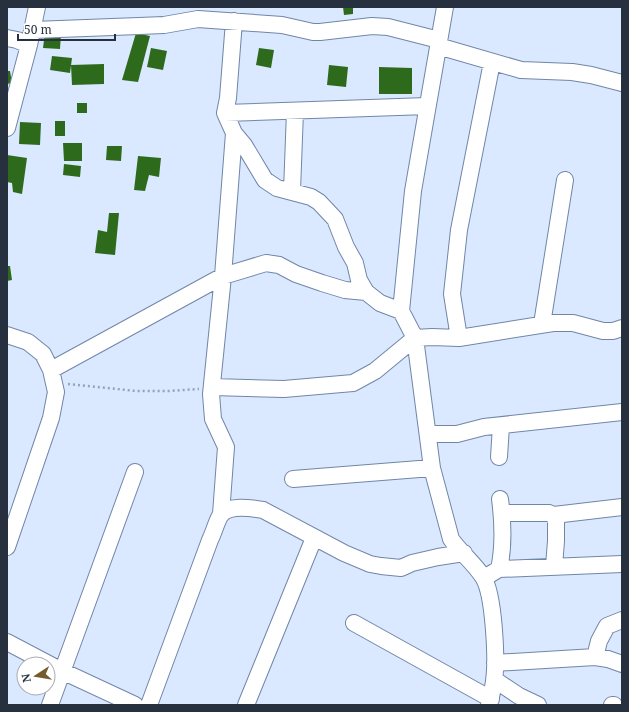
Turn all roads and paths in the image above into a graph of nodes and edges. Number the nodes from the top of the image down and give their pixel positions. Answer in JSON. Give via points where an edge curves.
{"nodes":[{"id":1,"x":37,"y":7,"type":"edge"},
{"id":2,"x":445,"y":7,"type":"edge"},
{"id":3,"x":234,"y":21,"type":"junction"},
{"id":4,"x":31,"y":37,"type":"junction"},
{"id":5,"x":7,"y":38,"type":"edge"},
{"id":6,"x":439,"y":43,"type":"junction"},
{"id":7,"x":492,"y":62,"type":"junction"},
{"id":8,"x":622,"y":83,"type":"edge"},
{"id":9,"x":427,"y":106,"type":"junction"},
{"id":10,"x":295,"y":111,"type":"junction"},
{"id":11,"x":225,"y":113,"type":"junction"},
{"id":12,"x":7,"y":128,"type":"edge"},
{"id":13,"x":234,"y":133,"type":"junction"},
{"id":14,"x":565,"y":180,"type":"dead end"},
{"id":15,"x":292,"y":191,"type":"junction"},
{"id":16,"x":223,"y":276,"type":"junction"},
{"id":17,"x":366,"y":292,"type":"junction"},
{"id":18,"x":401,"y":311,"type":"junction"},
{"id":19,"x":542,"y":324,"type":"junction"},
{"id":20,"x":622,"y":328,"type":"edge"},
{"id":21,"x":7,"y":336,"type":"edge"},
{"id":22,"x":415,"y":338,"type":"junction"},
{"id":23,"x":459,"y":338,"type":"junction"},
{"id":24,"x":53,"y":376,"type":"junction"},
{"id":25,"x":212,"y":387,"type":"junction"},
{"id":26,"x":622,"y":412,"type":"edge"},
{"id":27,"x":501,"y":426,"type":"junction"},
{"id":28,"x":428,"y":434,"type":"junction"},
{"id":29,"x":499,"y":457,"type":"dead end"},
{"id":30,"x":432,"y":468,"type":"junction"},
{"id":31,"x":135,"y":472,"type":"dead end"},
{"id":32,"x":293,"y":479,"type":"dead end"},
{"id":33,"x":622,"y":507,"type":"edge"},
{"id":34,"x":221,"y":514,"type":"junction"},
{"id":35,"x":554,"y":515,"type":"junction"},
{"id":36,"x":314,"y":538,"type":"junction"},
{"id":37,"x":7,"y":547,"type":"edge"},
{"id":38,"x":464,"y":553,"type":"junction"},
{"id":39,"x":622,"y":564,"type":"edge"},
{"id":40,"x":554,"y":566,"type":"junction"},
{"id":41,"x":499,"y":569,"type":"junction"},
{"id":42,"x":484,"y":578,"type":"junction"},
{"id":43,"x":622,"y":620,"type":"edge"},
{"id":44,"x":354,"y":623,"type":"dead end"},
{"id":45,"x":7,"y":642,"type":"edge"},
{"id":46,"x":595,"y":657,"type":"junction"},
{"id":47,"x":495,"y":663,"type":"junction"},
{"id":48,"x":622,"y":664,"type":"edge"},
{"id":49,"x":62,"y":671,"type":"junction"},
{"id":50,"x":494,"y":680,"type":"junction"},
{"id":51,"x":490,"y":702,"type":"edge"},
{"id":52,"x":50,"y":705,"type":"edge"},
{"id":53,"x":135,"y":705,"type":"edge"},
{"id":54,"x":149,"y":705,"type":"edge"},
{"id":55,"x":246,"y":705,"type":"edge"},
{"id":56,"x":538,"y":705,"type":"edge"}],
"edges":[{"from":1,"to":4,"type":"street"},
{"from":2,"to":6,"type":"street"},
{"from":3,"to":4,"type":"street","via":[[198,19]]},
{"from":3,"to":6,"type":"street","via":[[282,24],[312,32],[372,26],[388,27]]},
{"from":3,"to":11,"type":"street"},
{"from":4,"to":5,"type":"street"},
{"from":4,"to":12,"type":"street"},
{"from":6,"to":7,"type":"street"},
{"from":6,"to":9,"type":"street"},
{"from":7,"to":8,"type":"street","via":[[521,70],[572,72]]},
{"from":7,"to":23,"type":"street","via":[[459,230],[452,294]]},
{"from":9,"to":10,"type":"street"},
{"from":9,"to":18,"type":"street","via":[[413,190]]},
{"from":10,"to":11,"type":"street"},
{"from":10,"to":15,"type":"street"},
{"from":11,"to":13,"type":"street"},
{"from":13,"to":15,"type":"street","via":[[244,144],[265,180],[277,188]]},
{"from":13,"to":16,"type":"street"},
{"from":14,"to":19,"type":"street"},
{"from":15,"to":17,"type":"street","via":[[312,197],[335,219]]},
{"from":16,"to":17,"type":"street","via":[[266,264],[279,265],[322,284]]},
{"from":16,"to":24,"type":"street"},
{"from":16,"to":25,"type":"street"},
{"from":17,"to":18,"type":"street","via":[[380,303]]},
{"from":18,"to":22,"type":"street"},
{"from":19,"to":20,"type":"street","via":[[573,323],[603,331]]},
{"from":19,"to":23,"type":"street"},
{"from":21,"to":24,"type":"street","via":[[28,342],[43,354]]},
{"from":22,"to":23,"type":"street"},
{"from":22,"to":25,"type":"street","via":[[375,371],[353,383],[284,389]]},
{"from":22,"to":28,"type":"street"},
{"from":24,"to":25,"type":"path","via":[[136,391]]},
{"from":24,"to":37,"type":"street","via":[[56,392],[51,418]]},
{"from":25,"to":34,"type":"street","via":[[214,419],[226,446]]},
{"from":26,"to":27,"type":"street"},
{"from":27,"to":28,"type":"street","via":[[484,427],[457,434]]},
{"from":27,"to":29,"type":"street"},
{"from":28,"to":30,"type":"street"},
{"from":30,"to":32,"type":"street"},
{"from":30,"to":38,"type":"street","via":[[451,539]]},
{"from":31,"to":49,"type":"street"},
{"from":33,"to":35,"type":"street"},
{"from":34,"to":36,"type":"street","via":[[233,508],[263,510]]},
{"from":34,"to":54,"type":"street"},
{"from":35,"to":40,"type":"street"},
{"from":35,"to":41,"type":"street","via":[[501,506],[503,552]]},
{"from":36,"to":38,"type":"street","via":[[370,564],[391,568],[401,568],[412,563]]},
{"from":36,"to":55,"type":"street"},
{"from":38,"to":42,"type":"street"},
{"from":39,"to":40,"type":"street"},
{"from":40,"to":41,"type":"street"},
{"from":41,"to":42,"type":"street"},
{"from":42,"to":47,"type":"street","via":[[492,613]]},
{"from":43,"to":46,"type":"street","via":[[607,626],[599,641]]},
{"from":44,"to":51,"type":"street"},
{"from":45,"to":49,"type":"street"},
{"from":46,"to":47,"type":"street"},
{"from":46,"to":48,"type":"street"},
{"from":47,"to":50,"type":"street"},
{"from":49,"to":52,"type":"street"},
{"from":49,"to":53,"type":"street"},
{"from":50,"to":51,"type":"street"},
{"from":50,"to":56,"type":"street"}]}
